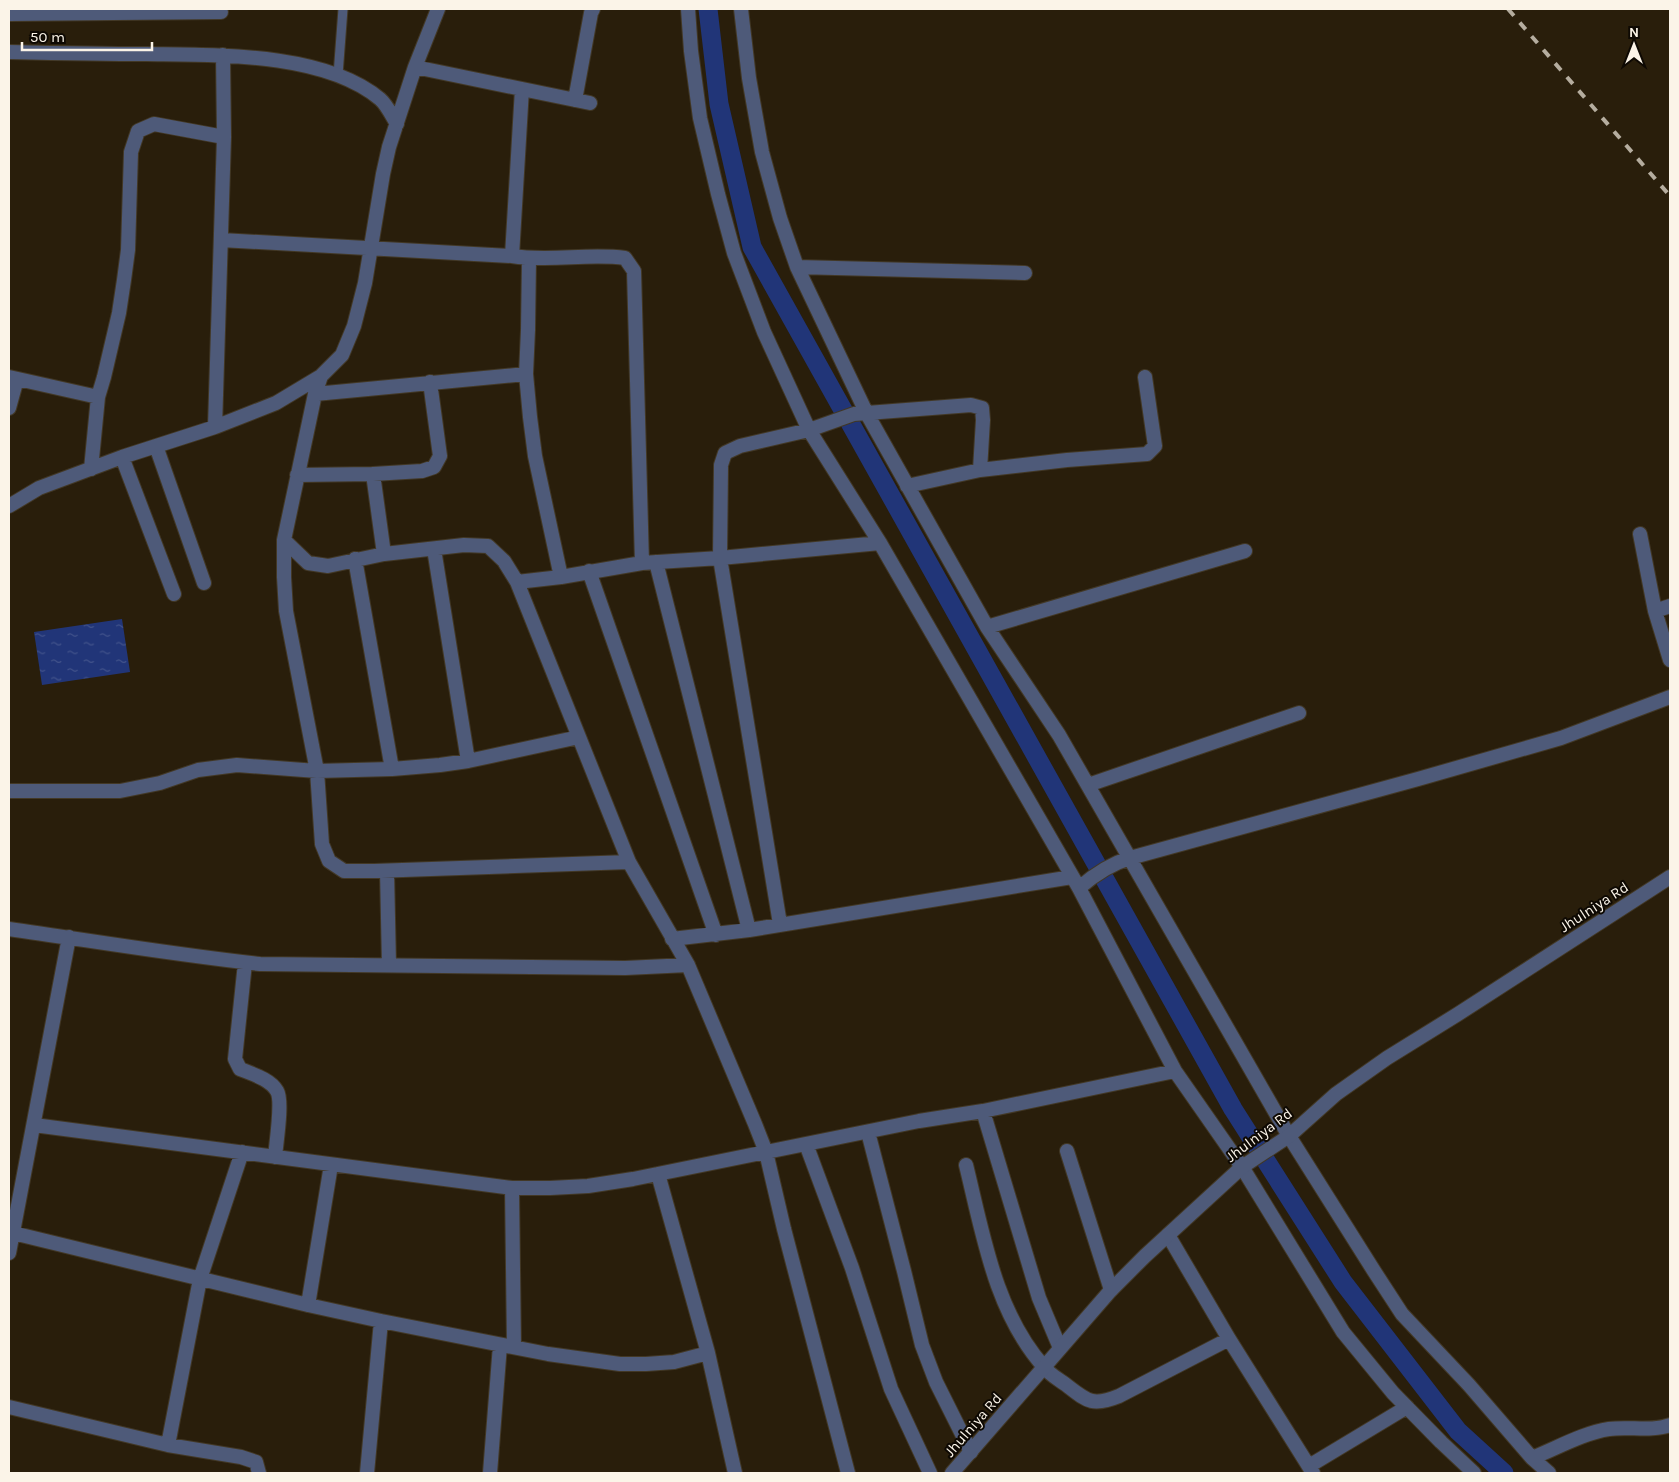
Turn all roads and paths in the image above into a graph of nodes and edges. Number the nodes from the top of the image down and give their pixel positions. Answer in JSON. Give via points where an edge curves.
{"nodes":[{"id":1,"x":343,"y":9,"type":"edge"},
{"id":2,"x":438,"y":9,"type":"edge"},
{"id":3,"x":593,"y":9,"type":"edge"},
{"id":4,"x":688,"y":9,"type":"edge"},
{"id":5,"x":741,"y":9,"type":"edge"},
{"id":6,"x":221,"y":12,"type":"dead end"},
{"id":7,"x":9,"y":14,"type":"edge"},
{"id":8,"x":9,"y":52,"type":"edge"},
{"id":9,"x":223,"y":55,"type":"junction"},
{"id":10,"x":415,"y":68,"type":"junction"},
{"id":11,"x":338,"y":75,"type":"junction"},
{"id":12,"x":522,"y":89,"type":"junction"},
{"id":13,"x":575,"y":100,"type":"junction"},
{"id":14,"x":590,"y":103,"type":"dead end"},
{"id":15,"x":397,"y":124,"type":"junction"},
{"id":16,"x":224,"y":137,"type":"junction"},
{"id":17,"x":221,"y":240,"type":"junction"},
{"id":18,"x":371,"y":250,"type":"junction"},
{"id":19,"x":512,"y":256,"type":"junction"},
{"id":20,"x":529,"y":259,"type":"junction"},
{"id":21,"x":797,"y":267,"type":"junction"},
{"id":22,"x":1025,"y":273,"type":"dead end"},
{"id":23,"x":526,"y":374,"type":"junction"},
{"id":24,"x":321,"y":376,"type":"junction"},
{"id":25,"x":1145,"y":377,"type":"dead end"},
{"id":26,"x":13,"y":378,"type":"edge"},
{"id":27,"x":430,"y":382,"type":"junction"},
{"id":28,"x":315,"y":394,"type":"junction"},
{"id":29,"x":98,"y":397,"type":"junction"},
{"id":30,"x":9,"y":408,"type":"edge"},
{"id":31,"x":860,"y":413,"type":"junction"},
{"id":32,"x":816,"y":427,"type":"junction"},
{"id":33,"x":215,"y":428,"type":"junction"},
{"id":34,"x":156,"y":446,"type":"junction"},
{"id":35,"x":122,"y":457,"type":"junction"},
{"id":36,"x":91,"y":469,"type":"junction"},
{"id":37,"x":980,"y":470,"type":"junction"},
{"id":38,"x":373,"y":474,"type":"junction"},
{"id":39,"x":297,"y":475,"type":"junction"},
{"id":40,"x":907,"y":486,"type":"junction"},
{"id":41,"x":9,"y":506,"type":"edge"},
{"id":42,"x":1640,"y":534,"type":"dead end"},
{"id":43,"x":284,"y":540,"type":"junction"},
{"id":44,"x":880,"y":543,"type":"junction"},
{"id":45,"x":434,"y":549,"type":"junction"},
{"id":46,"x":1245,"y":551,"type":"dead end"},
{"id":47,"x":384,"y":554,"type":"junction"},
{"id":48,"x":720,"y":558,"type":"junction"},
{"id":49,"x":355,"y":560,"type":"junction"},
{"id":50,"x":649,"y":562,"type":"junction"},
{"id":51,"x":589,"y":571,"type":"junction"},
{"id":52,"x":561,"y":576,"type":"junction"},
{"id":53,"x":517,"y":582,"type":"junction"},
{"id":54,"x":204,"y":583,"type":"dead end"},
{"id":55,"x":174,"y":594,"type":"dead end"},
{"id":56,"x":1670,"y":606,"type":"edge"},
{"id":57,"x":1655,"y":611,"type":"junction"},
{"id":58,"x":987,"y":627,"type":"junction"},
{"id":59,"x":1670,"y":660,"type":"edge"},
{"id":60,"x":1670,"y":697,"type":"edge"},
{"id":61,"x":1299,"y":712,"type":"dead end"},
{"id":62,"x":579,"y":737,"type":"junction"},
{"id":63,"x":468,"y":761,"type":"junction"},
{"id":64,"x":392,"y":769,"type":"junction"},
{"id":65,"x":317,"y":771,"type":"junction"},
{"id":66,"x":1088,"y":786,"type":"junction"},
{"id":67,"x":9,"y":791,"type":"edge"},
{"id":68,"x":1130,"y":858,"type":"junction"},
{"id":69,"x":629,"y":862,"type":"junction"},
{"id":70,"x":387,"y":871,"type":"junction"},
{"id":71,"x":1670,"y":876,"type":"edge"},
{"id":72,"x":1080,"y":881,"type":"junction"},
{"id":73,"x":780,"y":924,"type":"junction"},
{"id":74,"x":9,"y":929,"type":"edge"},
{"id":75,"x":749,"y":930,"type":"junction"},
{"id":76,"x":716,"y":935,"type":"junction"},
{"id":77,"x":69,"y":937,"type":"junction"},
{"id":78,"x":672,"y":940,"type":"junction"},
{"id":79,"x":245,"y":963,"type":"junction"},
{"id":80,"x":688,"y":965,"type":"junction"},
{"id":81,"x":389,"y":966,"type":"junction"},
{"id":82,"x":1175,"y":1070,"type":"junction"},
{"id":83,"x":983,"y":1111,"type":"junction"},
{"id":84,"x":34,"y":1125,"type":"junction"},
{"id":85,"x":868,"y":1132,"type":"junction"},
{"id":86,"x":1289,"y":1136,"type":"junction"},
{"id":87,"x":806,"y":1144,"type":"junction"},
{"id":88,"x":1068,"y":1151,"type":"dead end"},
{"id":89,"x":242,"y":1152,"type":"junction"},
{"id":90,"x":766,"y":1152,"type":"junction"},
{"id":91,"x":275,"y":1157,"type":"junction"},
{"id":92,"x":331,"y":1165,"type":"junction"},
{"id":93,"x":966,"y":1165,"type":"dead end"},
{"id":94,"x":1242,"y":1168,"type":"junction"},
{"id":95,"x":658,"y":1174,"type":"junction"},
{"id":96,"x":512,"y":1188,"type":"junction"},
{"id":97,"x":15,"y":1192,"type":"edge"},
{"id":98,"x":13,"y":1234,"type":"junction"},
{"id":99,"x":1168,"y":1235,"type":"junction"},
{"id":100,"x":9,"y":1253,"type":"edge"},
{"id":101,"x":200,"y":1279,"type":"junction"},
{"id":102,"x":1111,"y":1290,"type":"junction"},
{"id":103,"x":308,"y":1305,"type":"junction"},
{"id":104,"x":381,"y":1322,"type":"junction"},
{"id":105,"x":1230,"y":1339,"type":"junction"},
{"id":106,"x":507,"y":1346,"type":"junction"},
{"id":107,"x":1060,"y":1348,"type":"junction"},
{"id":108,"x":708,"y":1353,"type":"junction"},
{"id":109,"x":1044,"y":1368,"type":"junction"},
{"id":110,"x":9,"y":1407,"type":"edge"},
{"id":111,"x":1407,"y":1407,"type":"junction"},
{"id":112,"x":1670,"y":1425,"type":"edge"},
{"id":113,"x":168,"y":1445,"type":"junction"},
{"id":114,"x":971,"y":1452,"type":"junction"},
{"id":115,"x":1532,"y":1458,"type":"junction"},
{"id":116,"x":1311,"y":1469,"type":"edge"},
{"id":117,"x":259,"y":1473,"type":"edge"},
{"id":118,"x":367,"y":1473,"type":"edge"},
{"id":119,"x":490,"y":1473,"type":"edge"},
{"id":120,"x":735,"y":1473,"type":"edge"},
{"id":121,"x":848,"y":1473,"type":"edge"},
{"id":122,"x":930,"y":1473,"type":"edge"},
{"id":123,"x":952,"y":1473,"type":"edge"},
{"id":124,"x":1474,"y":1473,"type":"edge"},
{"id":125,"x":1549,"y":1473,"type":"edge"}],
"edges":[{"from":1,"to":11,"type":"lane"},
{"from":2,"to":10,"type":"street"},
{"from":3,"to":13,"type":"street"},
{"from":4,"to":32,"type":"street","via":[[700,118],[734,253],[764,332]]},
{"from":5,"to":21,"type":"street","via":[[762,152]]},
{"from":6,"to":7,"type":"street"},
{"from":8,"to":9,"type":"street"},
{"from":9,"to":11,"type":"street","via":[[267,58]]},
{"from":9,"to":16,"type":"street"},
{"from":10,"to":12,"type":"street"},
{"from":10,"to":15,"type":"street"},
{"from":11,"to":15,"type":"street","via":[[382,100]]},
{"from":12,"to":13,"type":"street"},
{"from":12,"to":19,"type":"street"},
{"from":13,"to":14,"type":"street"},
{"from":15,"to":18,"type":"street","via":[[382,174]]},
{"from":16,"to":17,"type":"street"},
{"from":16,"to":29,"type":"street","via":[[154,124],[138,131],[131,152],[128,250],[120,313]]},
{"from":17,"to":18,"type":"street"},
{"from":17,"to":33,"type":"street"},
{"from":18,"to":19,"type":"street"},
{"from":18,"to":24,"type":"street","via":[[354,326],[342,355]]},
{"from":19,"to":20,"type":"street"},
{"from":20,"to":23,"type":"street"},
{"from":20,"to":50,"type":"street","via":[[625,258],[634,271]]},
{"from":21,"to":22,"type":"street"},
{"from":21,"to":31,"type":"street"},
{"from":23,"to":27,"type":"street"},
{"from":23,"to":52,"type":"street","via":[[535,456]]},
{"from":24,"to":28,"type":"street"},
{"from":24,"to":33,"type":"street","via":[[276,404]]},
{"from":25,"to":37,"type":"street","via":[[1155,446],[1147,454]]},
{"from":26,"to":29,"type":"street"},
{"from":26,"to":30,"type":"street"},
{"from":27,"to":28,"type":"street"},
{"from":27,"to":38,"type":"street","via":[[440,456],[434,467],[422,471]]},
{"from":28,"to":39,"type":"street"},
{"from":29,"to":36,"type":"street"},
{"from":31,"to":32,"type":"street"},
{"from":31,"to":37,"type":"street","via":[[971,405],[982,408]]},
{"from":31,"to":40,"type":"street"},
{"from":32,"to":44,"type":"street"},
{"from":32,"to":48,"type":"street","via":[[740,446],[725,453],[721,464]]},
{"from":33,"to":34,"type":"street"},
{"from":34,"to":35,"type":"street"},
{"from":34,"to":54,"type":"street"},
{"from":35,"to":36,"type":"street"},
{"from":35,"to":55,"type":"street"},
{"from":36,"to":41,"type":"street","via":[[39,488]]},
{"from":37,"to":40,"type":"street"},
{"from":38,"to":39,"type":"street"},
{"from":38,"to":47,"type":"street"},
{"from":39,"to":43,"type":"street"},
{"from":40,"to":58,"type":"street"},
{"from":42,"to":57,"type":"street"},
{"from":43,"to":49,"type":"street","via":[[308,563],[328,566]]},
{"from":43,"to":65,"type":"street","via":[[286,611]]},
{"from":44,"to":48,"type":"street"},
{"from":44,"to":72,"type":"street"},
{"from":45,"to":47,"type":"street"},
{"from":45,"to":53,"type":"street","via":[[488,546],[504,561]]},
{"from":45,"to":63,"type":"street"},
{"from":46,"to":58,"type":"street"},
{"from":47,"to":49,"type":"street"},
{"from":48,"to":50,"type":"street"},
{"from":48,"to":73,"type":"street"},
{"from":49,"to":64,"type":"street"},
{"from":50,"to":51,"type":"street"},
{"from":50,"to":75,"type":"street"},
{"from":51,"to":52,"type":"street"},
{"from":51,"to":76,"type":"street"},
{"from":52,"to":53,"type":"street"},
{"from":53,"to":62,"type":"street"},
{"from":56,"to":57,"type":"street"},
{"from":57,"to":59,"type":"street"},
{"from":58,"to":66,"type":"street","via":[[1059,735]]},
{"from":60,"to":68,"type":"street","via":[[1560,738]]},
{"from":61,"to":66,"type":"street"},
{"from":62,"to":63,"type":"street"},
{"from":62,"to":69,"type":"street"},
{"from":63,"to":64,"type":"street"},
{"from":64,"to":65,"type":"street"},
{"from":65,"to":67,"type":"street","via":[[237,765],[198,770],[160,783],[120,791]]},
{"from":65,"to":70,"type":"street","via":[[322,844],[329,861],[344,871]]},
{"from":66,"to":68,"type":"street"},
{"from":68,"to":72,"type":"street"},
{"from":68,"to":86,"type":"street"},
{"from":69,"to":70,"type":"street"},
{"from":69,"to":78,"type":"street"},
{"from":70,"to":81,"type":"street"},
{"from":71,"to":86,"type":"street","name":"Jhulniya Rd","via":[[1387,1058],[1336,1094]]},
{"from":72,"to":73,"type":"street"},
{"from":72,"to":82,"type":"street"},
{"from":73,"to":75,"type":"street"},
{"from":74,"to":77,"type":"street"},
{"from":75,"to":76,"type":"street"},
{"from":76,"to":78,"type":"street"},
{"from":77,"to":79,"type":"street"},
{"from":77,"to":84,"type":"street"},
{"from":78,"to":80,"type":"street"},
{"from":79,"to":81,"type":"street"},
{"from":79,"to":91,"type":"street","via":[[235,1059],[240,1069],[267,1081],[278,1091],[280,1104]]},
{"from":80,"to":81,"type":"street","via":[[625,968]]},
{"from":80,"to":90,"type":"street"},
{"from":82,"to":83,"type":"street"},
{"from":82,"to":94,"type":"street"},
{"from":83,"to":85,"type":"street"},
{"from":83,"to":107,"type":"street","via":[[1039,1298]]},
{"from":84,"to":89,"type":"street"},
{"from":84,"to":97,"type":"street"},
{"from":85,"to":87,"type":"street"},
{"from":85,"to":114,"type":"street","via":[[922,1346]]},
{"from":86,"to":94,"type":"street","name":"Jhulniya Rd"},
{"from":86,"to":115,"type":"street","via":[[1402,1314]]},
{"from":87,"to":90,"type":"street"},
{"from":87,"to":122,"type":"street","via":[[852,1268],[891,1389]]},
{"from":88,"to":102,"type":"street"},
{"from":89,"to":91,"type":"street"},
{"from":89,"to":101,"type":"street"},
{"from":90,"to":95,"type":"street"},
{"from":90,"to":121,"type":"street"},
{"from":91,"to":92,"type":"street"},
{"from":92,"to":96,"type":"street"},
{"from":92,"to":103,"type":"street"},
{"from":93,"to":109,"type":"street","via":[[999,1288],[1022,1337]]},
{"from":94,"to":99,"type":"street","name":"Jhulniya Rd"},
{"from":94,"to":111,"type":"street","via":[[1343,1332]]},
{"from":95,"to":96,"type":"street","via":[[588,1186]]},
{"from":95,"to":108,"type":"street"},
{"from":96,"to":106,"type":"street"},
{"from":97,"to":98,"type":"street"},
{"from":98,"to":100,"type":"street"},
{"from":98,"to":101,"type":"street"},
{"from":99,"to":102,"type":"street","name":"Jhulniya Rd"},
{"from":99,"to":105,"type":"street"},
{"from":101,"to":103,"type":"street"},
{"from":101,"to":113,"type":"street"},
{"from":102,"to":107,"type":"street","name":"Jhulniya Rd"},
{"from":103,"to":104,"type":"street"},
{"from":104,"to":106,"type":"street"},
{"from":104,"to":118,"type":"street"},
{"from":105,"to":109,"type":"street","via":[[1104,1402],[1089,1401]]},
{"from":105,"to":116,"type":"street"},
{"from":106,"to":108,"type":"street","via":[[620,1364],[674,1362]]},
{"from":106,"to":119,"type":"street"},
{"from":107,"to":109,"type":"street","name":"Jhulniya Rd"},
{"from":108,"to":120,"type":"street"},
{"from":109,"to":114,"type":"street","name":"Jhulniya Rd"},
{"from":110,"to":113,"type":"street"},
{"from":111,"to":116,"type":"street"},
{"from":111,"to":124,"type":"street"},
{"from":112,"to":115,"type":"street","via":[[1598,1431]]},
{"from":113,"to":117,"type":"street","via":[[241,1457],[256,1462]]},
{"from":114,"to":123,"type":"street","name":"Jhulniya Rd"},
{"from":115,"to":125,"type":"street"}]}
